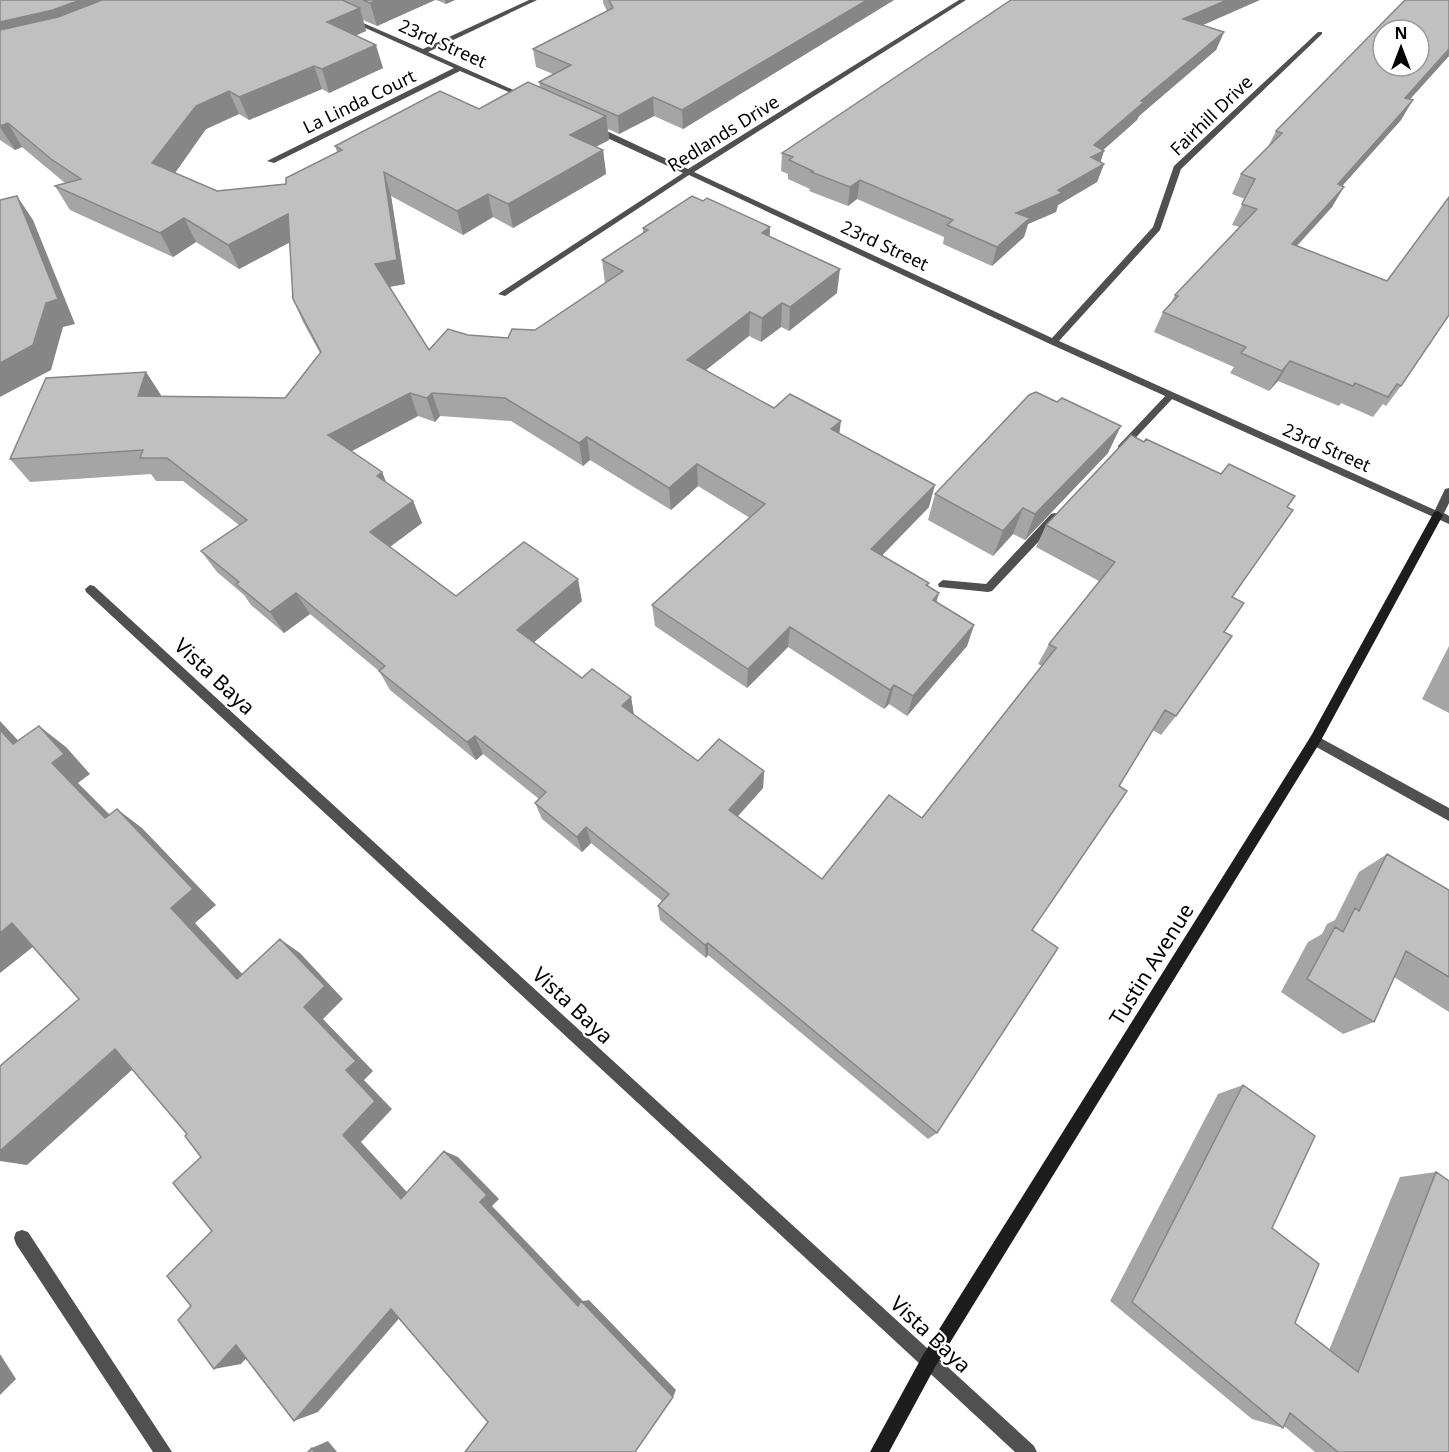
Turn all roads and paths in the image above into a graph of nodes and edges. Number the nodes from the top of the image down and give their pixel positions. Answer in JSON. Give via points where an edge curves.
{"nodes":[{"id":1,"x":534,"y":0,"type":"edge"},
{"id":2,"x":963,"y":0,"type":"edge"},
{"id":3,"x":339,"y":14,"type":"edge"},
{"id":4,"x":1320,"y":33,"type":"dead end"},
{"id":5,"x":424,"y":51,"type":"junction"},
{"id":6,"x":460,"y":68,"type":"junction"},
{"id":7,"x":533,"y":101,"type":"edge"},
{"id":8,"x":585,"y":124,"type":"edge"},
{"id":9,"x":271,"y":161,"type":"dead end"},
{"id":10,"x":690,"y":171,"type":"junction"},
{"id":11,"x":502,"y":294,"type":"dead end"},
{"id":12,"x":1053,"y":342,"type":"junction"},
{"id":13,"x":1171,"y":395,"type":"junction"},
{"id":14,"x":1114,"y":455,"type":"edge"},
{"id":15,"x":1449,"y":492,"type":"edge"},
{"id":16,"x":1067,"y":505,"type":"edge"},
{"id":17,"x":1443,"y":518,"type":"edge"},
{"id":18,"x":943,"y":584,"type":"dead end"},
{"id":19,"x":90,"y":589,"type":"dead end"},
{"id":20,"x":1315,"y":740,"type":"junction"},
{"id":21,"x":1449,"y":815,"type":"edge"},
{"id":22,"x":22,"y":1238,"type":"dead end"},
{"id":23,"x":929,"y":1361,"type":"junction"},
{"id":24,"x":164,"y":1452,"type":"edge"},
{"id":25,"x":879,"y":1452,"type":"edge"},
{"id":26,"x":1028,"y":1452,"type":"edge"}],
"edges":[{"from":1,"to":5,"type":"street"},
{"from":2,"to":10,"type":"street","name":"Redlands Drive"},
{"from":3,"to":5,"type":"street","name":"23rd Street"},
{"from":4,"to":12,"type":"street","name":"Fairhill Drive","via":[[1177,168],[1157,228]]},
{"from":5,"to":6,"type":"street","name":"23rd Street"},
{"from":6,"to":7,"type":"street","name":"23rd Street"},
{"from":6,"to":9,"type":"street","name":"La Linda Court"},
{"from":8,"to":10,"type":"street","name":"23rd Street"},
{"from":10,"to":11,"type":"street","name":"Redlands Drive"},
{"from":10,"to":12,"type":"street","name":"23rd Street"},
{"from":12,"to":13,"type":"street","name":"23rd Street"},
{"from":13,"to":14,"type":"street"},
{"from":13,"to":17,"type":"street","name":"23rd Street"},
{"from":15,"to":17,"type":"street","name":"Tustin Avenue"},
{"from":16,"to":18,"type":"street","via":[[988,588]]},
{"from":17,"to":20,"type":"street","name":"Tustin Avenue"},
{"from":19,"to":23,"type":"street","name":"Vista Baya"},
{"from":20,"to":21,"type":"street"},
{"from":20,"to":23,"type":"street","name":"Tustin Avenue"},
{"from":22,"to":24,"type":"street"},
{"from":23,"to":25,"type":"street","name":"Tustin Avenue"},
{"from":23,"to":26,"type":"street","name":"Vista Baya"}]}
